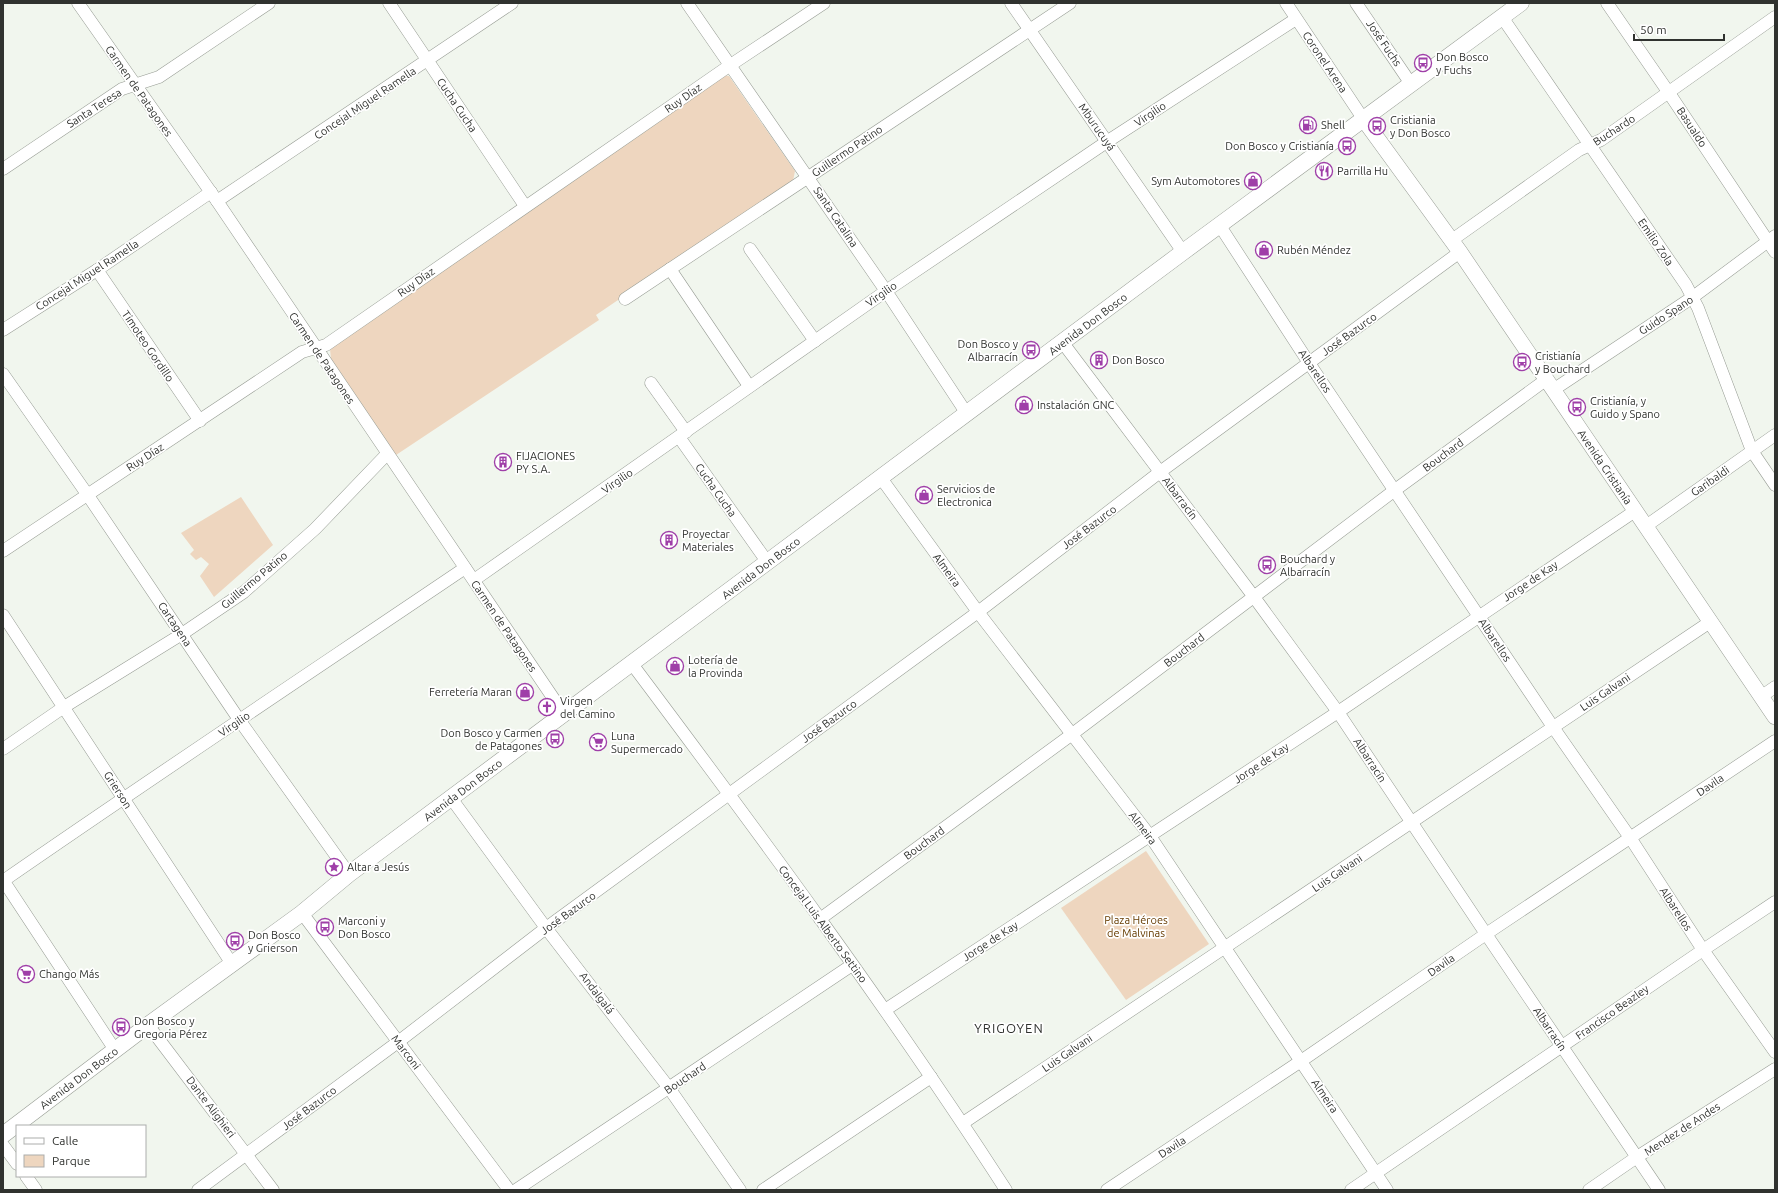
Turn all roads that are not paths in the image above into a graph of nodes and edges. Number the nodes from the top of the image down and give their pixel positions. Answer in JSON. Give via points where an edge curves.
{"nodes":[{"id":1,"x":78,"y":3,"type":"edge"},
{"id":2,"x":269,"y":3,"type":"edge"},
{"id":3,"x":389,"y":3,"type":"edge"},
{"id":4,"x":512,"y":3,"type":"edge"},
{"id":5,"x":687,"y":3,"type":"edge"},
{"id":6,"x":824,"y":3,"type":"edge"},
{"id":7,"x":1011,"y":3,"type":"edge"},
{"id":8,"x":1070,"y":3,"type":"edge"},
{"id":9,"x":1286,"y":3,"type":"edge"},
{"id":10,"x":1356,"y":3,"type":"edge"},
{"id":11,"x":1521,"y":3,"type":"edge"},
{"id":12,"x":1607,"y":3,"type":"edge"},
{"id":13,"x":1502,"y":17,"type":"junction"},
{"id":14,"x":1775,"y":17,"type":"edge"},
{"id":15,"x":1296,"y":19,"type":"junction"},
{"id":16,"x":1029,"y":30,"type":"junction"},
{"id":17,"x":427,"y":61,"type":"junction"},
{"id":18,"x":729,"y":66,"type":"junction"},
{"id":19,"x":1411,"y":84,"type":"junction"},
{"id":20,"x":134,"y":85,"type":"junction"},
{"id":21,"x":1669,"y":92,"type":"junction"},
{"id":22,"x":1364,"y":120,"type":"junction"},
{"id":23,"x":1108,"y":141,"type":"junction"},
{"id":24,"x":1590,"y":145,"type":"junction"},
{"id":25,"x":3,"y":169,"type":"edge"},
{"id":26,"x":808,"y":177,"type":"junction"},
{"id":27,"x":214,"y":197,"type":"junction"},
{"id":28,"x":525,"y":206,"type":"junction"},
{"id":29,"x":1220,"y":226,"type":"junction"},
{"id":30,"x":1771,"y":239,"type":"edge"},
{"id":31,"x":1456,"y":246,"type":"junction"},
{"id":32,"x":750,"y":249,"type":"dead end"},
{"id":33,"x":1184,"y":252,"type":"junction"},
{"id":34,"x":1775,"y":252,"type":"edge"},
{"id":35,"x":670,"y":269,"type":"junction"},
{"id":36,"x":97,"y":270,"type":"junction"},
{"id":37,"x":886,"y":291,"type":"junction"},
{"id":38,"x":1693,"y":297,"type":"junction"},
{"id":39,"x":625,"y":299,"type":"dead end"},
{"id":40,"x":3,"y":330,"type":"edge"},
{"id":41,"x":815,"y":341,"type":"junction"},
{"id":42,"x":1063,"y":343,"type":"junction"},
{"id":43,"x":315,"y":348,"type":"junction"},
{"id":44,"x":1309,"y":363,"type":"junction"},
{"id":45,"x":3,"y":374,"type":"edge"},
{"id":46,"x":651,"y":383,"type":"dead end"},
{"id":47,"x":1550,"y":384,"type":"junction"},
{"id":48,"x":749,"y":386,"type":"junction"},
{"id":49,"x":967,"y":414,"type":"junction"},
{"id":50,"x":200,"y":421,"type":"junction"},
{"id":51,"x":683,"y":435,"type":"junction"},
{"id":52,"x":1775,"y":435,"type":"edge"},
{"id":53,"x":1752,"y":451,"type":"junction"},
{"id":54,"x":387,"y":454,"type":"junction"},
{"id":55,"x":1160,"y":472,"type":"junction"},
{"id":56,"x":881,"y":478,"type":"junction"},
{"id":57,"x":1775,"y":485,"type":"edge"},
{"id":58,"x":1395,"y":490,"type":"junction"},
{"id":59,"x":87,"y":494,"type":"junction"},
{"id":60,"x":1635,"y":511,"type":"junction"},
{"id":61,"x":1646,"y":526,"type":"junction"},
{"id":62,"x":3,"y":551,"type":"edge"},
{"id":63,"x":768,"y":563,"type":"junction"},
{"id":64,"x":465,"y":568,"type":"junction"},
{"id":65,"x":474,"y":580,"type":"junction"},
{"id":66,"x":1254,"y":597,"type":"junction"},
{"id":67,"x":978,"y":612,"type":"junction"},
{"id":68,"x":3,"y":615,"type":"edge"},
{"id":69,"x":1479,"y":615,"type":"junction"},
{"id":70,"x":1710,"y":622,"type":"junction"},
{"id":71,"x":182,"y":634,"type":"junction"},
{"id":72,"x":632,"y":664,"type":"junction"},
{"id":73,"x":1775,"y":686,"type":"edge"},
{"id":74,"x":1762,"y":696,"type":"junction"},
{"id":75,"x":64,"y":707,"type":"junction"},
{"id":76,"x":1338,"y":712,"type":"junction"},
{"id":77,"x":564,"y":714,"type":"junction"},
{"id":78,"x":1775,"y":717,"type":"edge"},
{"id":79,"x":240,"y":721,"type":"junction"},
{"id":80,"x":1553,"y":727,"type":"junction"},
{"id":81,"x":1071,"y":735,"type":"junction"},
{"id":82,"x":1775,"y":741,"type":"edge"},
{"id":83,"x":3,"y":749,"type":"edge"},
{"id":84,"x":730,"y":795,"type":"junction"},
{"id":85,"x":123,"y":798,"type":"junction"},
{"id":86,"x":451,"y":798,"type":"junction"},
{"id":87,"x":1411,"y":823,"type":"junction"},
{"id":88,"x":1150,"y":836,"type":"junction"},
{"id":89,"x":1631,"y":839,"type":"junction"},
{"id":90,"x":349,"y":874,"type":"junction"},
{"id":91,"x":3,"y":880,"type":"edge"},
{"id":92,"x":1775,"y":902,"type":"edge"},
{"id":93,"x":302,"y":913,"type":"junction"},
{"id":94,"x":820,"y":919,"type":"junction"},
{"id":95,"x":546,"y":928,"type":"junction"},
{"id":96,"x":1486,"y":934,"type":"junction"},
{"id":97,"x":1226,"y":948,"type":"junction"},
{"id":98,"x":1703,"y":950,"type":"junction"},
{"id":99,"x":232,"y":964,"type":"junction"},
{"id":100,"x":852,"y":965,"type":"junction"},
{"id":101,"x":885,"y":1010,"type":"junction"},
{"id":102,"x":148,"y":1025,"type":"junction"},
{"id":103,"x":398,"y":1042,"type":"junction"},
{"id":104,"x":1562,"y":1047,"type":"junction"},
{"id":105,"x":115,"y":1050,"type":"junction"},
{"id":106,"x":1775,"y":1052,"type":"edge"},
{"id":107,"x":1301,"y":1061,"type":"junction"},
{"id":108,"x":1775,"y":1069,"type":"edge"},
{"id":109,"x":931,"y":1077,"type":"junction"},
{"id":110,"x":669,"y":1088,"type":"junction"},
{"id":111,"x":963,"y":1123,"type":"junction"},
{"id":112,"x":16,"y":1125,"type":"edge"},
{"id":113,"x":16,"y":1125,"type":"edge"},
{"id":114,"x":3,"y":1135,"type":"edge"},
{"id":115,"x":3,"y":1145,"type":"edge"},
{"id":116,"x":246,"y":1154,"type":"junction"},
{"id":117,"x":1637,"y":1157,"type":"junction"},
{"id":118,"x":16,"y":1163,"type":"edge"},
{"id":119,"x":1376,"y":1173,"type":"junction"},
{"id":120,"x":27,"y":1177,"type":"edge"},
{"id":121,"x":36,"y":1190,"type":"edge"},
{"id":122,"x":198,"y":1190,"type":"edge"},
{"id":123,"x":273,"y":1190,"type":"edge"},
{"id":124,"x":509,"y":1190,"type":"edge"},
{"id":125,"x":516,"y":1190,"type":"edge"},
{"id":126,"x":740,"y":1190,"type":"edge"},
{"id":127,"x":763,"y":1190,"type":"edge"},
{"id":128,"x":1006,"y":1190,"type":"edge"},
{"id":129,"x":1107,"y":1190,"type":"edge"},
{"id":130,"x":1351,"y":1190,"type":"edge"},
{"id":131,"x":1387,"y":1190,"type":"edge"},
{"id":132,"x":1590,"y":1190,"type":"edge"},
{"id":133,"x":1659,"y":1190,"type":"edge"}],
"edges":[{"from":1,"to":20,"type":"street","name":"Carmen de Patagones"},
{"from":2,"to":20,"type":"street","name":"Santa Teresa","via":[[159,78]]},
{"from":3,"to":17,"type":"street","name":"Cucha Cucha"},
{"from":4,"to":17,"type":"street","name":"Concejal Miguel Ramella"},
{"from":5,"to":18,"type":"street","name":"Santa Catalina"},
{"from":6,"to":18,"type":"street","name":"Ruy Díaz"},
{"from":7,"to":16,"type":"street","name":"Mburucuyá"},
{"from":8,"to":16,"type":"street","name":"Guillermo Patino"},
{"from":9,"to":15,"type":"street","name":"Coronel Arena"},
{"from":10,"to":19,"type":"street","name":"José Fuchs"},
{"from":11,"to":13,"type":"main road","name":"Avenida Don Bosco"},
{"from":12,"to":21,"type":"street","name":"Basualdo"},
{"from":13,"to":19,"type":"main road","name":"Avenida Don Bosco"},
{"from":13,"to":24,"type":"street","name":"Emilio Zola"},
{"from":14,"to":21,"type":"street","name":"Buchardo"},
{"from":15,"to":22,"type":"street","name":"Coronel Arena"},
{"from":15,"to":23,"type":"street","name":"Virgilio"},
{"from":16,"to":23,"type":"street","name":"Mburucuyá"},
{"from":16,"to":26,"type":"street","name":"Guillermo Patino"},
{"from":17,"to":27,"type":"street","name":"Concejal Miguel Ramella"},
{"from":17,"to":28,"type":"street","name":"Cucha Cucha"},
{"from":18,"to":26,"type":"street","name":"Santa Catalina"},
{"from":18,"to":28,"type":"street","name":"Ruy Díaz"},
{"from":19,"to":22,"type":"main road","name":"Avenida Don Bosco"},
{"from":20,"to":25,"type":"street","name":"Santa Teresa","via":[[122,89]]},
{"from":20,"to":27,"type":"street","name":"Carmen de Patagones"},
{"from":21,"to":24,"type":"street","name":"Buchardo"},
{"from":21,"to":30,"type":"street","name":"Basualdo"},
{"from":22,"to":29,"type":"main road","name":"Avenida Don Bosco"},
{"from":22,"to":31,"type":"street","name":"Avenida Cristianía"},
{"from":23,"to":33,"type":"street","name":"Mburucuyá"},
{"from":23,"to":37,"type":"street","name":"Virgilio"},
{"from":24,"to":31,"type":"street","name":"Buchardo","via":[[1579,150]]},
{"from":24,"to":38,"type":"street","name":"Emilio Zola"},
{"from":26,"to":35,"type":"street","name":"Guillermo Patino"},
{"from":26,"to":37,"type":"street","name":"Santa Catalina"},
{"from":27,"to":36,"type":"street","name":"Concejal Miguel Ramella"},
{"from":27,"to":43,"type":"street","name":"Carmen de Patagones"},
{"from":28,"to":43,"type":"street","name":"Ruy Díaz","via":[[326,345]]},
{"from":29,"to":33,"type":"main road","name":"Avenida Don Bosco"},
{"from":29,"to":44,"type":"street","name":"Albarellos"},
{"from":30,"to":34,"type":"street","name":"Basualdo"},
{"from":30,"to":38,"type":"street","name":"Guido Spano"},
{"from":31,"to":44,"type":"street","name":"José Bazurco"},
{"from":31,"to":47,"type":"street","name":"Avenida Cristianía"},
{"from":32,"to":41,"type":"street"},
{"from":33,"to":42,"type":"main road","name":"Avenida Don Bosco"},
{"from":35,"to":39,"type":"street","name":"Guillermo Patino"},
{"from":35,"to":48,"type":"street"},
{"from":36,"to":40,"type":"street","name":"Concejal Miguel Ramella"},
{"from":36,"to":50,"type":"street","name":"Timoteo Gordillo"},
{"from":37,"to":41,"type":"street","name":"Virgilio"},
{"from":37,"to":49,"type":"street","name":"Santa Catalina"},
{"from":38,"to":47,"type":"street","name":"Guido Spano"},
{"from":38,"to":53,"type":"street","name":"Emilio Zola"},
{"from":41,"to":48,"type":"street","name":"Virgilio"},
{"from":42,"to":49,"type":"main road","name":"Avenida Don Bosco"},
{"from":42,"to":55,"type":"street","name":"Albarracín"},
{"from":43,"to":50,"type":"street","name":"Ruy Díaz","via":[[302,352]]},
{"from":43,"to":54,"type":"street","name":"Carmen de Patagones"},
{"from":44,"to":55,"type":"street","name":"José Bazurco"},
{"from":44,"to":58,"type":"street","name":"Albarellos"},
{"from":45,"to":59,"type":"street","name":"Cartagena"},
{"from":46,"to":51,"type":"street","name":"Cucha Cucha"},
{"from":47,"to":58,"type":"street","name":"Bouchard"},
{"from":47,"to":60,"type":"street","name":"Avenida Cristianía"},
{"from":48,"to":51,"type":"street","name":"Virgilio"},
{"from":49,"to":56,"type":"main road","name":"Avenida Don Bosco"},
{"from":50,"to":59,"type":"street","name":"Ruy Díaz"},
{"from":51,"to":63,"type":"street","name":"Cucha Cucha"},
{"from":51,"to":65,"type":"street","name":"Virgilio"},
{"from":52,"to":53,"type":"street","name":"Garibaldi"},
{"from":53,"to":57,"type":"street","name":"Emilio Zola"},
{"from":53,"to":61,"type":"street","name":"Garibaldi"},
{"from":54,"to":64,"type":"street","name":"Carmen de Patagones"},
{"from":54,"to":71,"type":"street","name":"Guillermo Patino","via":[[315,529],[244,592]]},
{"from":55,"to":66,"type":"street","name":"Albarracín"},
{"from":55,"to":67,"type":"street","name":"José Bazurco"},
{"from":56,"to":63,"type":"main road","name":"Avenida Don Bosco"},
{"from":56,"to":67,"type":"street","name":"Almeira"},
{"from":58,"to":66,"type":"street","name":"Bouchard"},
{"from":58,"to":69,"type":"street","name":"Albarellos"},
{"from":59,"to":62,"type":"street","name":"Ruy Díaz"},
{"from":59,"to":71,"type":"street","name":"Cartagena"},
{"from":60,"to":61,"type":"street","name":"Avenida Cristianía"},
{"from":60,"to":69,"type":"street","name":"Jorge de Kay"},
{"from":61,"to":70,"type":"street","name":"Avenida Cristianía"},
{"from":63,"to":72,"type":"main road","name":"Avenida Don Bosco"},
{"from":64,"to":65,"type":"street","name":"Carmen de Patagones"},
{"from":64,"to":79,"type":"street","name":"Virgilio"},
{"from":65,"to":77,"type":"street","name":"Carmen de Patagones"},
{"from":66,"to":76,"type":"street","name":"Albarracín"},
{"from":66,"to":81,"type":"street","name":"Bouchard"},
{"from":67,"to":81,"type":"street","name":"Almeira"},
{"from":67,"to":84,"type":"street","name":"José Bazurco"},
{"from":68,"to":75,"type":"street","name":"Grierson"},
{"from":69,"to":76,"type":"street","name":"Jorge de Kay"},
{"from":69,"to":80,"type":"street","name":"Albarellos"},
{"from":70,"to":74,"type":"street","name":"Avenida Cristianía"},
{"from":70,"to":80,"type":"street","name":"Luis Galvani"},
{"from":71,"to":75,"type":"street","name":"Guillermo Patino"},
{"from":71,"to":79,"type":"street","name":"Cartagena"},
{"from":72,"to":77,"type":"main road","name":"Avenida Don Bosco"},
{"from":72,"to":84,"type":"street","name":"Concejal Luis Alberto Settino"},
{"from":73,"to":74,"type":"street"},
{"from":74,"to":78,"type":"street","name":"Avenida Cristianía"},
{"from":75,"to":83,"type":"street","name":"Guillermo Patino"},
{"from":75,"to":85,"type":"street","name":"Grierson"},
{"from":76,"to":87,"type":"street","name":"Albarracín"},
{"from":76,"to":88,"type":"street","name":"Jorge de Kay"},
{"from":77,"to":86,"type":"main road","name":"Avenida Don Bosco"},
{"from":79,"to":85,"type":"street","name":"Virgilio"},
{"from":79,"to":90,"type":"street","name":"Cartagena"},
{"from":80,"to":87,"type":"street","name":"Luis Galvani"},
{"from":80,"to":89,"type":"street","name":"Albarellos"},
{"from":81,"to":88,"type":"street","name":"Almeira"},
{"from":81,"to":94,"type":"street","name":"Bouchard"},
{"from":82,"to":89,"type":"street","name":"Davila"},
{"from":84,"to":94,"type":"street","name":"Concejal Luis Alberto Settino"},
{"from":84,"to":95,"type":"street","name":"José Bazurco"},
{"from":85,"to":91,"type":"street","name":"Virgilio"},
{"from":85,"to":99,"type":"street","name":"Grierson"},
{"from":86,"to":90,"type":"main road","name":"Avenida Don Bosco"},
{"from":86,"to":95,"type":"street","name":"Andalgalá"},
{"from":87,"to":96,"type":"street","name":"Albarracín"},
{"from":87,"to":97,"type":"street","name":"Luis Galvani"},
{"from":88,"to":97,"type":"street","name":"Almeira"},
{"from":88,"to":101,"type":"street","name":"Jorge de Kay"},
{"from":89,"to":96,"type":"street","name":"Davila"},
{"from":89,"to":98,"type":"street","name":"Albarellos"},
{"from":90,"to":93,"type":"main road","name":"Avenida Don Bosco"},
{"from":91,"to":105,"type":"street"},
{"from":92,"to":98,"type":"street","name":"Francisco Beazley"},
{"from":93,"to":99,"type":"main road","name":"Avenida Don Bosco"},
{"from":93,"to":103,"type":"street","name":"Marconi"},
{"from":94,"to":100,"type":"street","name":"Concejal Luis Alberto Settino"},
{"from":95,"to":103,"type":"street","name":"José Bazurco"},
{"from":95,"to":110,"type":"street","name":"Andalgalá"},
{"from":96,"to":104,"type":"street","name":"Albarracín"},
{"from":96,"to":107,"type":"street","name":"Davila"},
{"from":97,"to":107,"type":"street","name":"Almeira"},
{"from":97,"to":111,"type":"street","name":"Luis Galvani","via":[[1132,1008]]},
{"from":98,"to":104,"type":"street","name":"Francisco Beazley"},
{"from":98,"to":106,"type":"street","name":"Albarellos"},
{"from":99,"to":102,"type":"main road","name":"Avenida Don Bosco"},
{"from":100,"to":101,"type":"street","name":"Concejal Luis Alberto Settino"},
{"from":100,"to":110,"type":"street","name":"Bouchard"},
{"from":101,"to":109,"type":"street","name":"Concejal Luis Alberto Settino"},
{"from":102,"to":105,"type":"main road","name":"Avenida Don Bosco"},
{"from":102,"to":116,"type":"street","name":"Dante Alighieri"},
{"from":103,"to":116,"type":"street","name":"José Bazurco"},
{"from":103,"to":124,"type":"street","name":"Marconi"},
{"from":104,"to":117,"type":"street","name":"Albarracín"},
{"from":104,"to":119,"type":"street","name":"Francisco Beazley"},
{"from":105,"to":112,"type":"main road","name":"Avenida Don Bosco"},
{"from":107,"to":119,"type":"street","name":"Almeira"},
{"from":107,"to":129,"type":"street","name":"Davila"},
{"from":108,"to":117,"type":"street","name":"Mendez de Andes"},
{"from":109,"to":111,"type":"street","name":"Concejal Luis Alberto Settino"},
{"from":109,"to":127,"type":"street"},
{"from":110,"to":125,"type":"street","name":"Bouchard"},
{"from":110,"to":126,"type":"street","name":"Andalgalá"},
{"from":111,"to":128,"type":"street","name":"Concejal Luis Alberto Settino"},
{"from":113,"to":114,"type":"main road","name":"Avenida Don Bosco"},
{"from":115,"to":118,"type":"street"},
{"from":116,"to":122,"type":"street","name":"José Bazurco"},
{"from":116,"to":123,"type":"street","name":"Dante Alighieri"},
{"from":117,"to":132,"type":"street","name":"Mendez de Andes"},
{"from":117,"to":133,"type":"street","name":"Albarracín"},
{"from":119,"to":130,"type":"street","name":"Francisco Beazley"},
{"from":119,"to":131,"type":"street","name":"Almeira"},
{"from":120,"to":121,"type":"street"}]}
